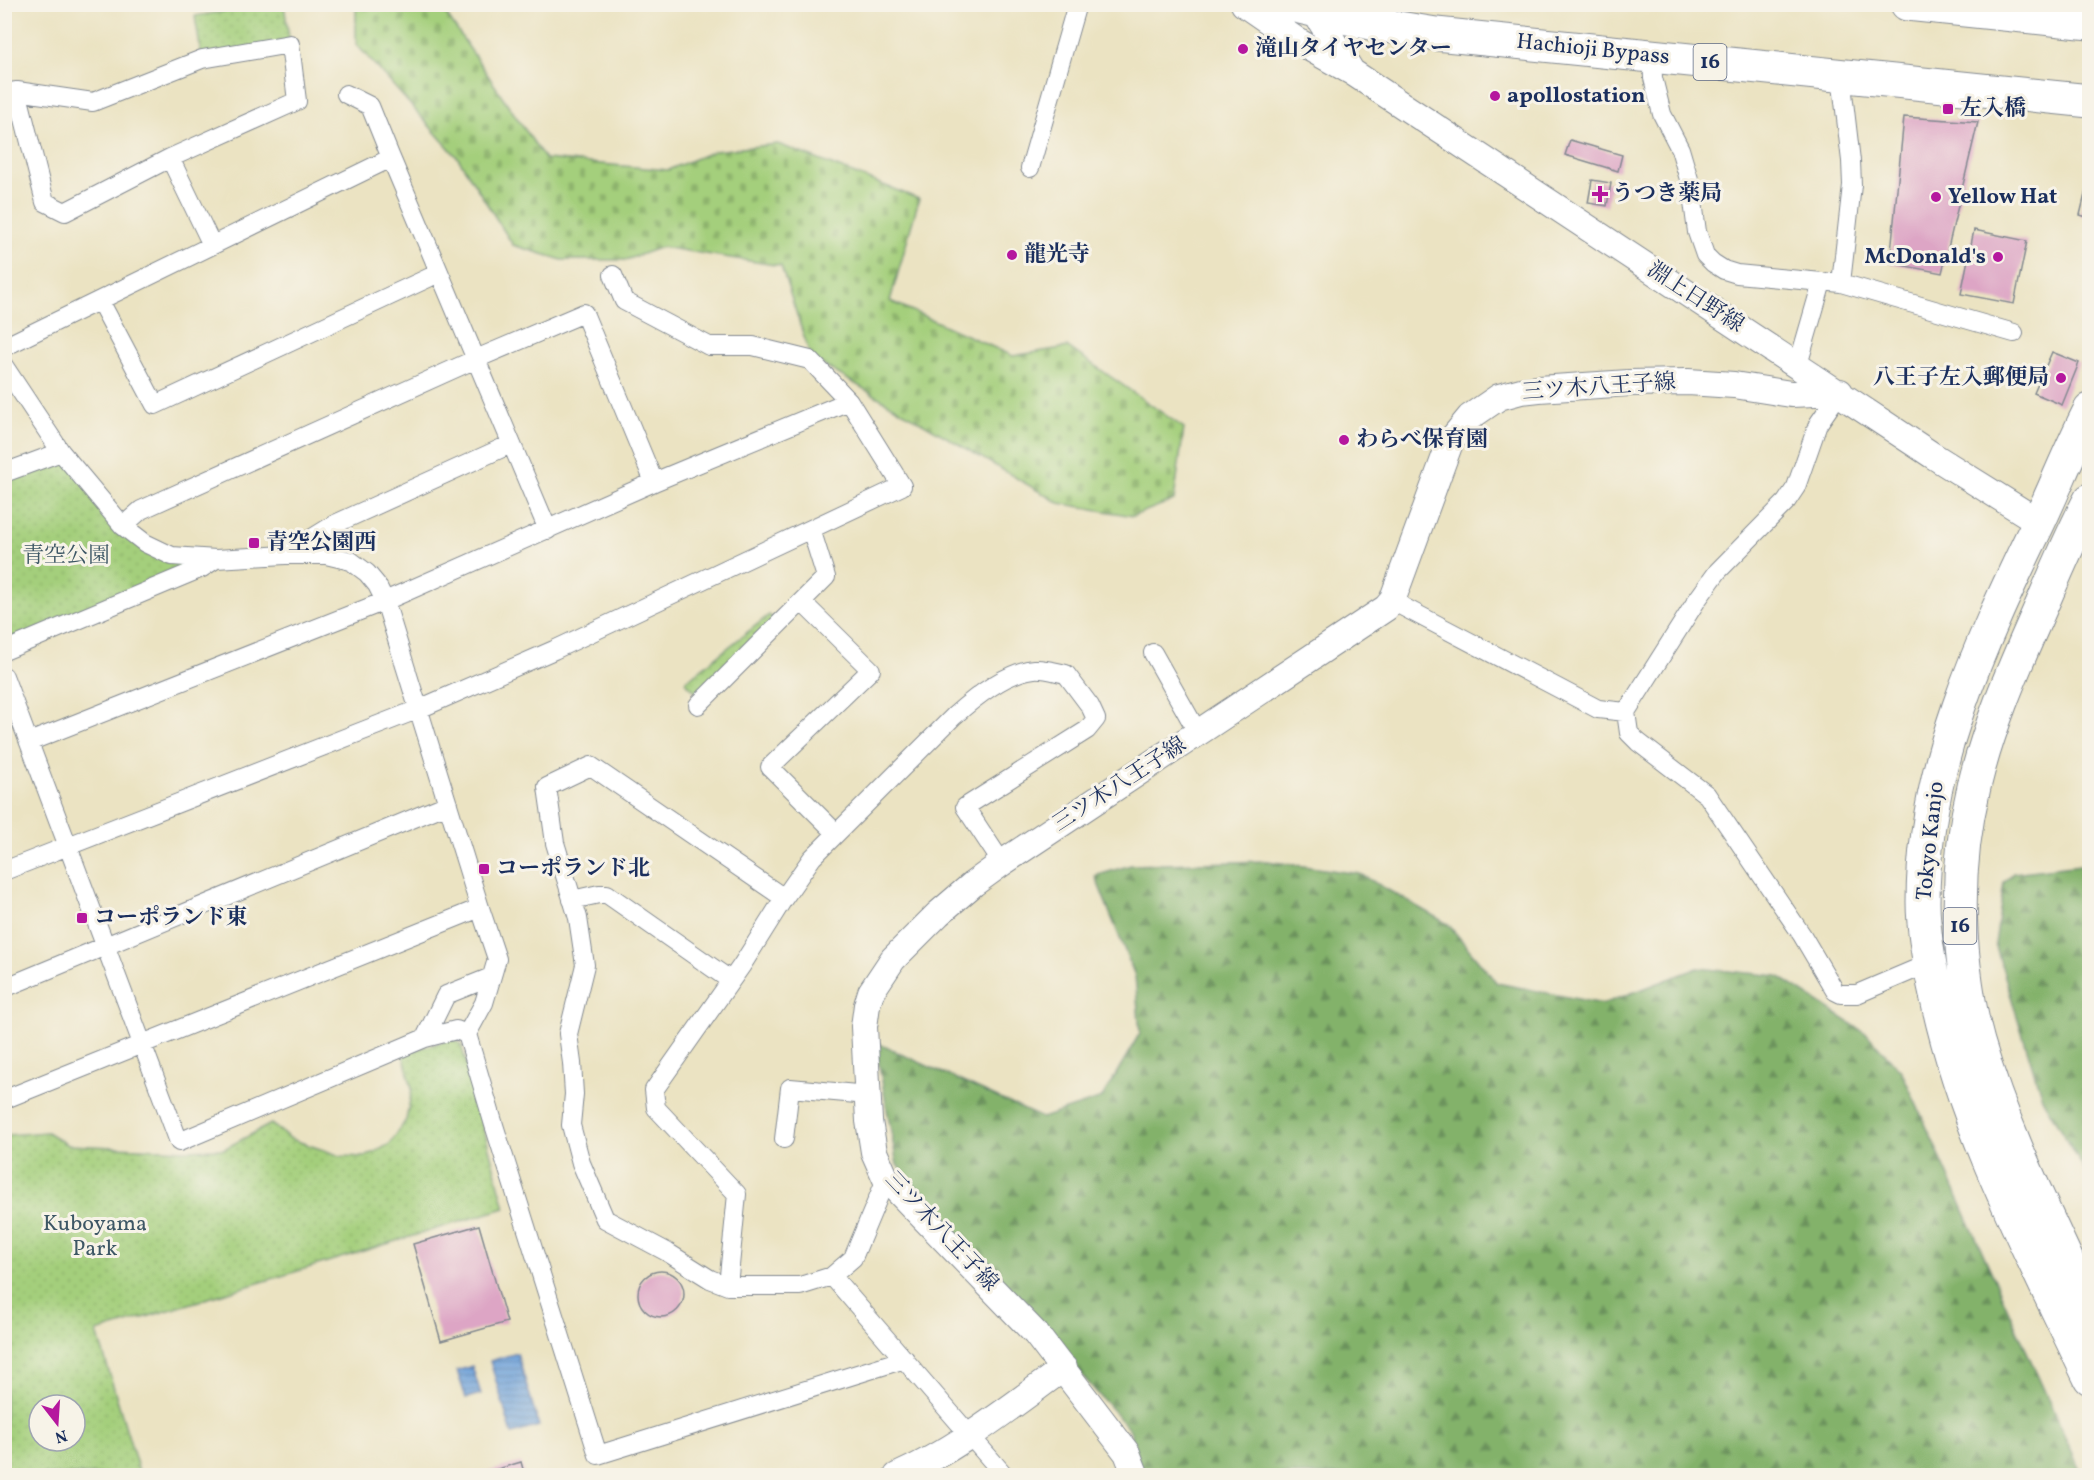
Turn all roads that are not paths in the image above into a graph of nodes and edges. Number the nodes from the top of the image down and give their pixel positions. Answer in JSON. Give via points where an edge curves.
{"nodes":[{"id":1,"x":1077,"y":4,"type":"edge"},
{"id":2,"x":1244,"y":4,"type":"edge"},
{"id":3,"x":1414,"y":4,"type":"edge"},
{"id":4,"x":1907,"y":4,"type":"edge"},
{"id":5,"x":1304,"y":7,"type":"edge"},
{"id":6,"x":2090,"y":23,"type":"edge"},
{"id":7,"x":1374,"y":24,"type":"junction"},
{"id":8,"x":1578,"y":48,"type":"junction"},
{"id":9,"x":1652,"y":56,"type":"junction"},
{"id":10,"x":1352,"y":72,"type":"junction"},
{"id":11,"x":1842,"y":76,"type":"junction"},
{"id":12,"x":11,"y":92,"type":"edge"},
{"id":13,"x":346,"y":94,"type":"dead end"},
{"id":14,"x":2090,"y":100,"type":"edge"},
{"id":15,"x":170,"y":158,"type":"junction"},
{"id":16,"x":391,"y":158,"type":"junction"},
{"id":17,"x":1030,"y":168,"type":"dead end"},
{"id":18,"x":212,"y":245,"type":"junction"},
{"id":19,"x":439,"y":273,"type":"junction"},
{"id":20,"x":613,"y":275,"type":"dead end"},
{"id":21,"x":1822,"y":282,"type":"junction"},
{"id":22,"x":1841,"y":283,"type":"junction"},
{"id":23,"x":100,"y":301,"type":"junction"},
{"id":24,"x":2014,"y":333,"type":"dead end"},
{"id":25,"x":4,"y":347,"type":"edge"},
{"id":26,"x":476,"y":360,"type":"junction"},
{"id":27,"x":1798,"y":364,"type":"junction"},
{"id":28,"x":4,"y":366,"type":"edge"},
{"id":29,"x":1840,"y":392,"type":"junction"},
{"id":30,"x":849,"y":401,"type":"junction"},
{"id":31,"x":2090,"y":410,"type":"edge"},
{"id":32,"x":511,"y":444,"type":"junction"},
{"id":33,"x":61,"y":452,"type":"junction"},
{"id":34,"x":4,"y":473,"type":"edge"},
{"id":35,"x":654,"y":482,"type":"junction"},
{"id":36,"x":2090,"y":500,"type":"edge"},
{"id":37,"x":2039,"y":522,"type":"junction"},
{"id":38,"x":123,"y":525,"type":"junction"},
{"id":39,"x":811,"y":529,"type":"junction"},
{"id":40,"x":548,"y":530,"type":"junction"},
{"id":41,"x":2080,"y":540,"type":"edge"},
{"id":42,"x":285,"y":555,"type":"junction"},
{"id":43,"x":216,"y":559,"type":"junction"},
{"id":44,"x":386,"y":601,"type":"junction"},
{"id":45,"x":1392,"y":601,"type":"junction"},
{"id":46,"x":802,"y":602,"type":"junction"},
{"id":47,"x":4,"y":651,"type":"edge"},
{"id":48,"x":1153,"y":653,"type":"dead end"},
{"id":49,"x":4,"y":676,"type":"edge"},
{"id":50,"x":698,"y":705,"type":"dead end"},
{"id":51,"x":419,"y":709,"type":"junction"},
{"id":52,"x":1626,"y":712,"type":"junction"},
{"id":53,"x":1198,"y":733,"type":"junction"},
{"id":54,"x":29,"y":742,"type":"junction"},
{"id":55,"x":448,"y":804,"type":"junction"},
{"id":56,"x":836,"y":833,"type":"junction"},
{"id":57,"x":68,"y":846,"type":"junction"},
{"id":58,"x":1002,"y":863,"type":"junction"},
{"id":59,"x":4,"y":871,"type":"edge"},
{"id":60,"x":784,"y":898,"type":"junction"},
{"id":61,"x":572,"y":900,"type":"junction"},
{"id":62,"x":480,"y":908,"type":"junction"},
{"id":63,"x":106,"y":946,"type":"junction"},
{"id":64,"x":1930,"y":963,"type":"junction"},
{"id":65,"x":491,"y":977,"type":"junction"},
{"id":66,"x":730,"y":980,"type":"junction"},
{"id":67,"x":4,"y":988,"type":"edge"},
{"id":68,"x":467,"y":1034,"type":"junction"},
{"id":69,"x":425,"y":1038,"type":"junction"},
{"id":70,"x":142,"y":1045,"type":"junction"},
{"id":71,"x":4,"y":1094,"type":"edge"},
{"id":72,"x":868,"y":1095,"type":"junction"},
{"id":73,"x":783,"y":1139,"type":"dead end"},
{"id":74,"x":886,"y":1179,"type":"junction"},
{"id":75,"x":832,"y":1276,"type":"junction"},
{"id":76,"x":728,"y":1286,"type":"junction"},
{"id":77,"x":2090,"y":1310,"type":"edge"},
{"id":78,"x":905,"y":1359,"type":"junction"},
{"id":79,"x":1064,"y":1368,"type":"junction"},
{"id":80,"x":2090,"y":1378,"type":"edge"},
{"id":81,"x":969,"y":1437,"type":"junction"},
{"id":82,"x":897,"y":1476,"type":"edge"},
{"id":83,"x":1005,"y":1476,"type":"edge"},
{"id":84,"x":1136,"y":1476,"type":"edge"}],
"edges":[{"from":1,"to":17,"type":"street"},
{"from":2,"to":10,"type":"main road","name":"淵上日野線"},
{"from":3,"to":8,"type":"highway","via":[[1430,16],[1515,27]]},
{"from":4,"to":6,"type":"highway"},
{"from":5,"to":7,"type":"highway","name":"Hachioji Bypass","number":"16"},
{"from":5,"to":10,"type":"main road","name":"淵上日野線"},
{"from":7,"to":8,"type":"highway","name":"Hachioji Bypass","number":"16"},
{"from":7,"to":10,"type":"main road","via":[[1350,41],[1347,50]]},
{"from":8,"to":9,"type":"highway","name":"Hachioji Bypass","number":"16"},
{"from":9,"to":11,"type":"highway","name":"Hachioji Bypass","number":"16"},
{"from":9,"to":21,"type":"street","via":[[1662,114],[1680,149],[1705,255],[1737,274]]},
{"from":10,"to":27,"type":"main road","name":"淵上日野線"},
{"from":11,"to":14,"type":"highway","name":"Hachioji Bypass","number":"16"},
{"from":11,"to":22,"type":"street","via":[[1852,185]]},
{"from":12,"to":15,"type":"street","via":[[45,202],[65,212]]},
{"from":12,"to":15,"type":"street","via":[[93,102],[202,59],[290,44],[297,101]]},
{"from":13,"to":16,"type":"street","via":[[370,106]]},
{"from":15,"to":18,"type":"street"},
{"from":16,"to":18,"type":"street"},
{"from":16,"to":19,"type":"street"},
{"from":18,"to":23,"type":"street"},
{"from":19,"to":23,"type":"street","via":[[155,405]]},
{"from":19,"to":26,"type":"street"},
{"from":20,"to":30,"type":"street","via":[[624,301],[709,346],[753,346],[810,360]]},
{"from":21,"to":22,"type":"street"},
{"from":21,"to":27,"type":"street"},
{"from":22,"to":24,"type":"street"},
{"from":23,"to":25,"type":"street"},
{"from":26,"to":32,"type":"street"},
{"from":26,"to":35,"type":"street","via":[[584,313]]},
{"from":26,"to":38,"type":"street","via":[[141,510]]},
{"from":27,"to":29,"type":"main road","name":"淵上日野線"},
{"from":28,"to":33,"type":"street"},
{"from":29,"to":37,"type":"main road","name":"淵上日野線"},
{"from":29,"to":45,"type":"main road","name":"三ツ木八王子線","via":[[1791,394],[1734,384],[1688,382],[1539,389],[1499,397],[1470,417],[1451,440]]},
{"from":29,"to":52,"type":"street","via":[[1818,424],[1796,487],[1786,502],[1718,571]]},
{"from":30,"to":35,"type":"street"},
{"from":30,"to":39,"type":"street","via":[[902,486]]},
{"from":31,"to":37,"type":"highway","name":"Tokyo Kanjo","number":"16"},
{"from":32,"to":40,"type":"street"},
{"from":32,"to":42,"type":"street","via":[[335,524]]},
{"from":33,"to":34,"type":"street"},
{"from":33,"to":38,"type":"street"},
{"from":35,"to":40,"type":"street"},
{"from":36,"to":41,"type":"highway","name":"Tokyo Kanjo","number":"16"},
{"from":37,"to":41,"type":"highway"},
{"from":37,"to":64,"type":"highway","name":"Tokyo Kanjo","number":"16","via":[[1978,654],[1941,764],[1925,854],[1923,904]]},
{"from":38,"to":43,"type":"street","via":[[145,543],[172,556]]},
{"from":39,"to":46,"type":"street","via":[[826,577]]},
{"from":39,"to":51,"type":"street"},
{"from":40,"to":44,"type":"street"},
{"from":41,"to":77,"type":"highway","name":"Tokyo Kanjo","number":"16","via":[[2004,691],[1976,776],[1962,842],[1959,903],[1964,969],[1977,1040],[2018,1151]]},
{"from":42,"to":43,"type":"street"},
{"from":42,"to":44,"type":"street","via":[[326,555],[351,561],[367,573]]},
{"from":43,"to":47,"type":"street"},
{"from":44,"to":51,"type":"street"},
{"from":44,"to":54,"type":"street"},
{"from":45,"to":52,"type":"street","via":[[1598,708]]},
{"from":45,"to":53,"type":"main road","name":"三ツ木八王子線"},
{"from":46,"to":50,"type":"street"},
{"from":46,"to":56,"type":"street","via":[[871,670],[770,767]]},
{"from":48,"to":53,"type":"street"},
{"from":49,"to":54,"type":"street"},
{"from":51,"to":55,"type":"street"},
{"from":51,"to":57,"type":"street"},
{"from":52,"to":64,"type":"street","via":[[1629,733],[1707,795],[1835,991],[1857,994]]},
{"from":53,"to":58,"type":"main road","name":"三ツ木八王子線"},
{"from":54,"to":57,"type":"street"},
{"from":55,"to":62,"type":"street"},
{"from":55,"to":63,"type":"street"},
{"from":56,"to":58,"type":"street","via":[[974,699],[1017,674],[1035,669],[1066,674],[1096,719],[1087,730],[965,807]]},
{"from":56,"to":60,"type":"street","via":[[812,858]]},
{"from":57,"to":59,"type":"street"},
{"from":57,"to":63,"type":"street"},
{"from":58,"to":72,"type":"main road","name":"三ツ木八王子線","via":[[938,914],[877,981],[867,1005],[864,1027]]},
{"from":60,"to":61,"type":"street","via":[[591,766],[547,787],[555,843]]},
{"from":60,"to":66,"type":"street"},
{"from":61,"to":66,"type":"street","via":[[607,894]]},
{"from":61,"to":76,"type":"street","via":[[585,964],[568,1034],[574,1094],[572,1125],[581,1163],[605,1219],[710,1280]]},
{"from":62,"to":65,"type":"street","via":[[497,959]]},
{"from":62,"to":70,"type":"street"},
{"from":63,"to":67,"type":"street"},
{"from":63,"to":70,"type":"street"},
{"from":64,"to":80,"type":"highway","name":"Tokyo Kanjo","number":"16","via":[[1947,1042],[1970,1114]]},
{"from":65,"to":68,"type":"street","via":[[484,1003]]},
{"from":65,"to":69,"type":"street","via":[[446,995]]},
{"from":66,"to":76,"type":"street","via":[[654,1090],[656,1108],[737,1194]]},
{"from":68,"to":69,"type":"street","via":[[456,1030]]},
{"from":68,"to":78,"type":"street","via":[[598,1455]]},
{"from":69,"to":70,"type":"street","via":[[179,1142]]},
{"from":70,"to":71,"type":"street","via":[[8,1098]]},
{"from":72,"to":73,"type":"street","via":[[790,1088]]},
{"from":72,"to":74,"type":"main road","name":"三ツ木八王子線","via":[[874,1152]]},
{"from":74,"to":75,"type":"street","via":[[853,1258]]},
{"from":74,"to":79,"type":"main road","name":"三ツ木八王子線","via":[[998,1293]]},
{"from":75,"to":76,"type":"street","via":[[800,1286]]},
{"from":75,"to":78,"type":"street"},
{"from":78,"to":81,"type":"street"},
{"from":79,"to":81,"type":"main road"},
{"from":79,"to":84,"type":"main road","name":"三ツ木八王子線","via":[[1126,1453]]},
{"from":81,"to":82,"type":"main road"},
{"from":81,"to":83,"type":"street"}]}
